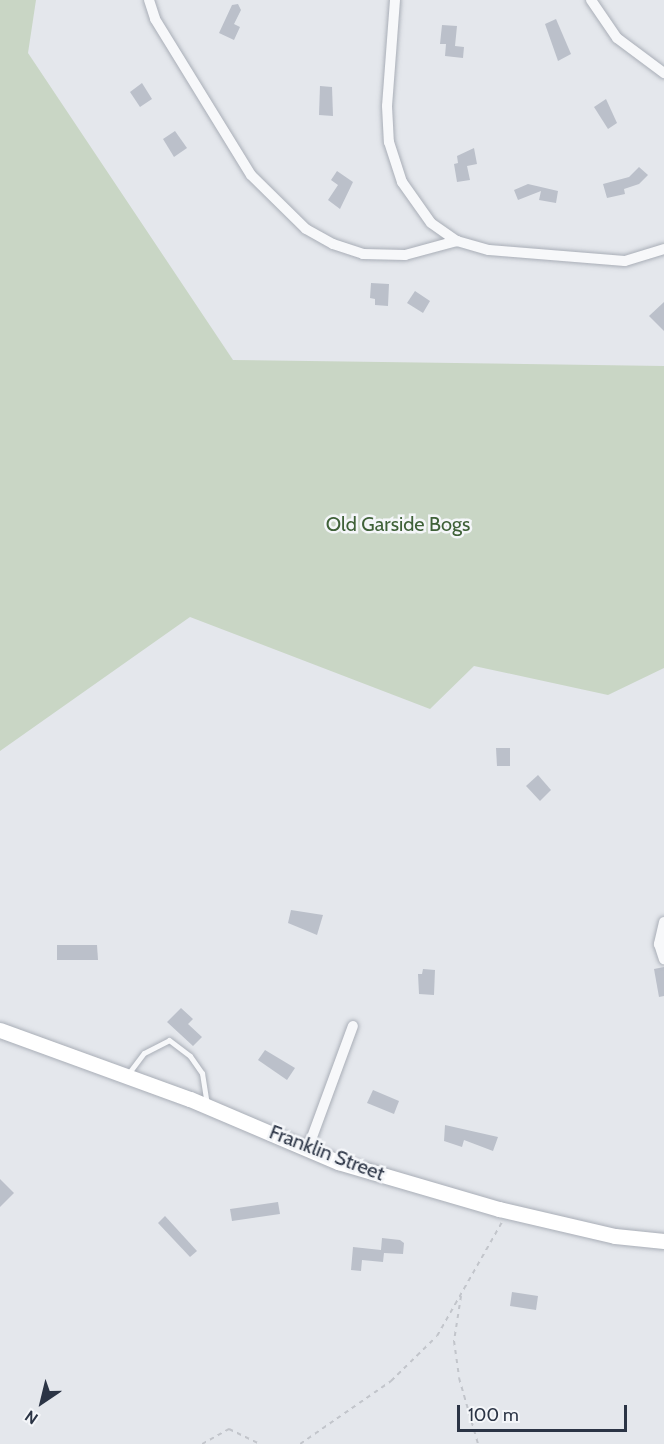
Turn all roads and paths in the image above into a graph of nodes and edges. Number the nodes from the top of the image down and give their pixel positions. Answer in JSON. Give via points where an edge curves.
{"nodes":[{"id":1,"x":149,"y":0,"type":"edge"},
{"id":2,"x":395,"y":0,"type":"edge"},
{"id":3,"x":591,"y":0,"type":"edge"},
{"id":4,"x":664,"y":73,"type":"edge"},
{"id":5,"x":456,"y":241,"type":"junction"},
{"id":6,"x":664,"y":249,"type":"edge"},
{"id":7,"x":664,"y":922,"type":"edge"},
{"id":8,"x":664,"y":959,"type":"edge"},
{"id":9,"x":353,"y":1026,"type":"dead end"},
{"id":10,"x":0,"y":1030,"type":"edge"},
{"id":11,"x":126,"y":1076,"type":"junction"},
{"id":12,"x":208,"y":1106,"type":"junction"},
{"id":13,"x":308,"y":1148,"type":"junction"},
{"id":14,"x":502,"y":1222,"type":"dead end"},
{"id":15,"x":664,"y":1241,"type":"edge"},
{"id":16,"x":461,"y":1293,"type":"junction"},
{"id":17,"x":202,"y":1444,"type":"edge"},
{"id":18,"x":260,"y":1444,"type":"edge"},
{"id":19,"x":300,"y":1444,"type":"edge"},
{"id":20,"x":478,"y":1444,"type":"edge"}],
"edges":[{"from":1,"to":5,"type":"street","via":[[155,19],[251,175],[306,229],[363,254],[405,255]]},
{"from":2,"to":5,"type":"street","via":[[389,142],[412,202],[440,231]]},
{"from":3,"to":4,"type":"street","via":[[617,38]]},
{"from":5,"to":6,"type":"street","via":[[489,250],[554,253],[597,260],[638,259]]},
{"from":7,"to":8,"type":"street","via":[[659,944]]},
{"from":9,"to":13,"type":"street"},
{"from":10,"to":11,"type":"street","name":"Franklin Street"},
{"from":11,"to":12,"type":"street","name":"Franklin Street"},
{"from":11,"to":12,"type":"lane","via":[[144,1053],[169,1040],[190,1056],[202,1073]]},
{"from":12,"to":13,"type":"street","name":"Franklin Street"},
{"from":13,"to":15,"type":"street","name":"Franklin Street","via":[[338,1162],[499,1209],[615,1236]]},
{"from":14,"to":16,"type":"path"},
{"from":16,"to":19,"type":"path","via":[[437,1336],[418,1356],[391,1381]]},
{"from":16,"to":20,"type":"path","via":[[454,1341],[459,1378]]},
{"from":17,"to":18,"type":"path","via":[[229,1429]]}]}
